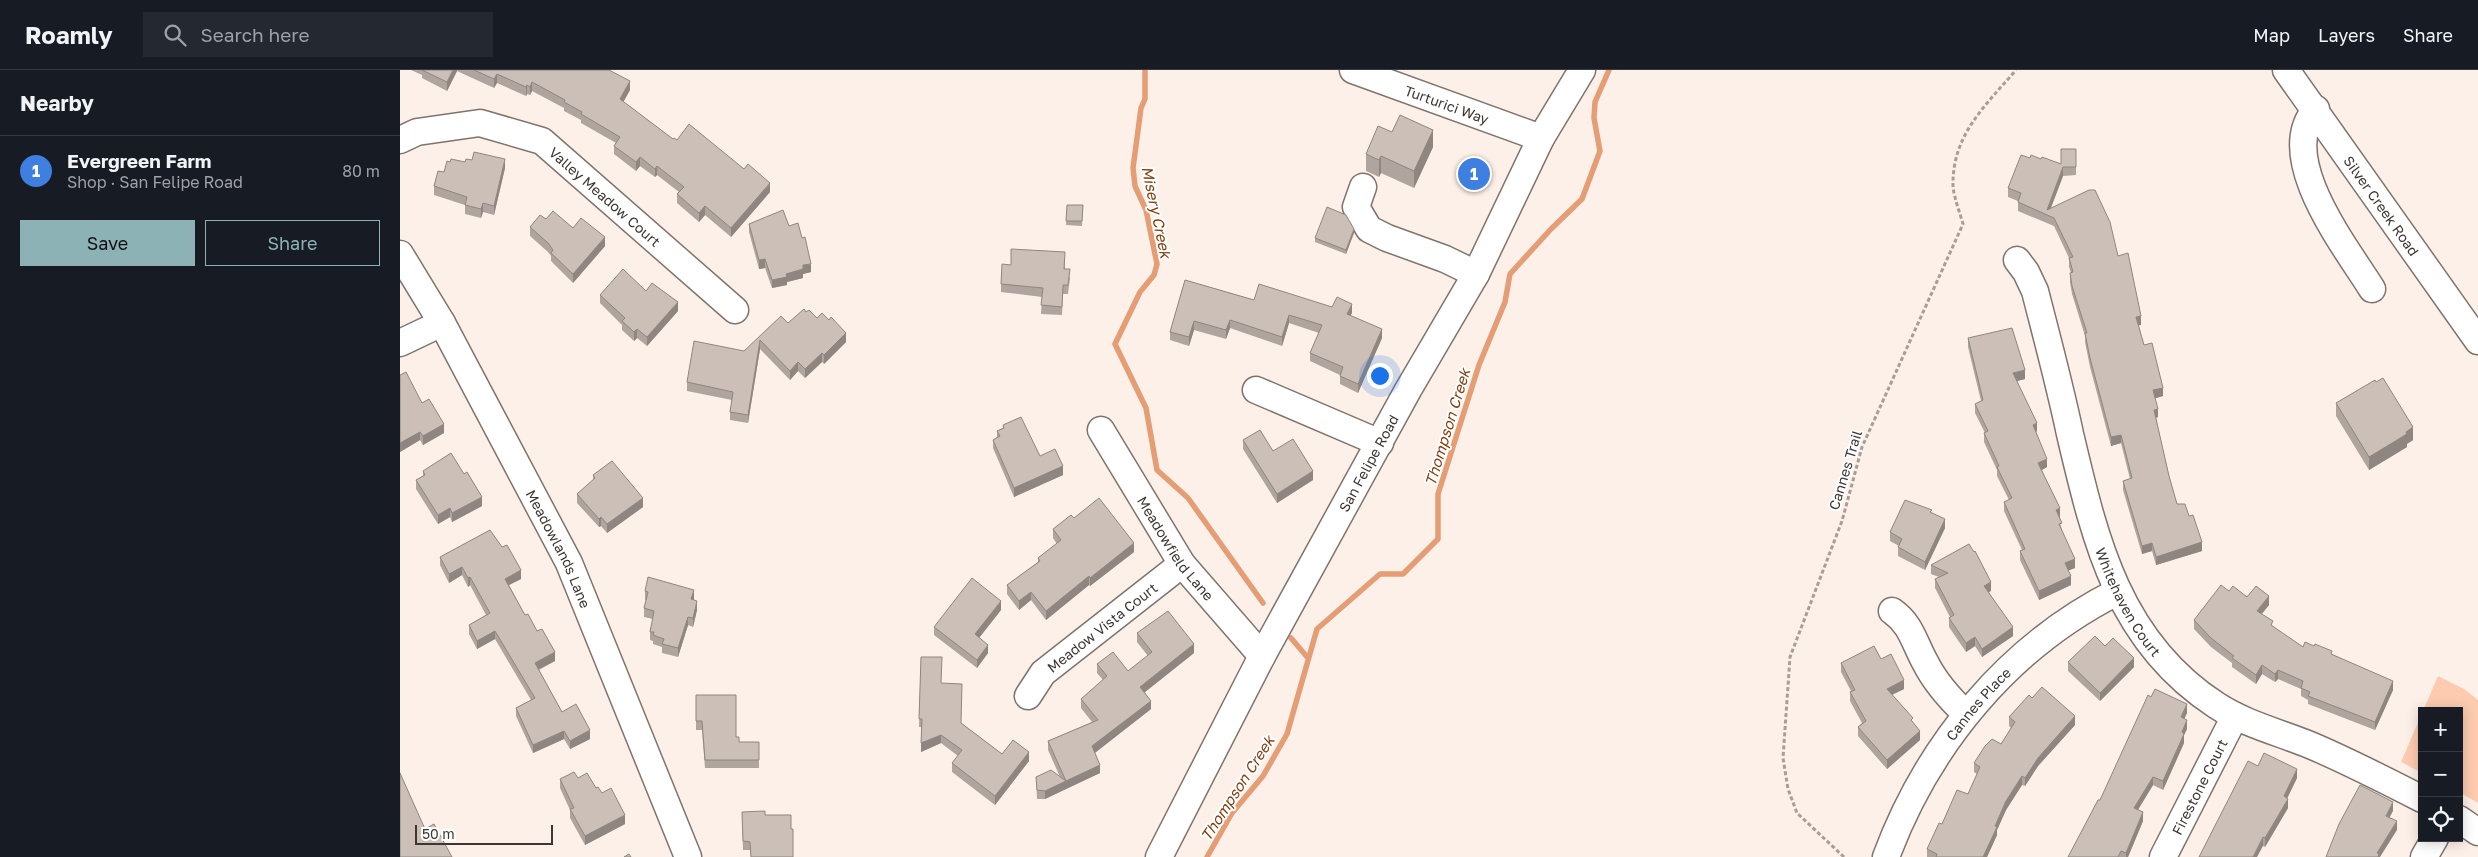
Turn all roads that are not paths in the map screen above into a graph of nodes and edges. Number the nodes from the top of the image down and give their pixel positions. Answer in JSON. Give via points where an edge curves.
{"nodes":[{"id":1,"x":1353,"y":70,"type":"edge"},
{"id":2,"x":1582,"y":70,"type":"edge"},
{"id":3,"x":2286,"y":70,"type":"edge"},
{"id":4,"x":2316,"y":109,"type":"junction"},
{"id":5,"x":1541,"y":138,"type":"junction"},
{"id":6,"x":400,"y":140,"type":"edge"},
{"id":7,"x":1363,"y":188,"type":"dead end"},
{"id":8,"x":400,"y":254,"type":"edge"},
{"id":9,"x":2017,"y":260,"type":"dead end"},
{"id":10,"x":1476,"y":274,"type":"junction"},
{"id":11,"x":2372,"y":290,"type":"dead end"},
{"id":12,"x":735,"y":310,"type":"dead end"},
{"id":13,"x":442,"y":323,"type":"junction"},
{"id":14,"x":2478,"y":341,"type":"edge"},
{"id":15,"x":400,"y":343,"type":"edge"},
{"id":16,"x":1256,"y":390,"type":"dead end"},
{"id":17,"x":1101,"y":430,"type":"dead end"},
{"id":18,"x":1380,"y":442,"type":"junction"},
{"id":19,"x":1182,"y":564,"type":"junction"},
{"id":20,"x":2117,"y":592,"type":"junction"},
{"id":21,"x":1892,"y":610,"type":"dead end"},
{"id":22,"x":1262,"y":656,"type":"junction"},
{"id":23,"x":1028,"y":696,"type":"dead end"},
{"id":24,"x":1966,"y":714,"type":"junction"},
{"id":25,"x":2234,"y":716,"type":"junction"},
{"id":26,"x":2418,"y":797,"type":"edge"},
{"id":27,"x":2463,"y":822,"type":"edge"},
{"id":28,"x":2478,"y":832,"type":"edge"},
{"id":29,"x":2433,"y":842,"type":"edge"},
{"id":30,"x":688,"y":857,"type":"edge"},
{"id":31,"x":1159,"y":857,"type":"edge"},
{"id":32,"x":1886,"y":857,"type":"edge"},
{"id":33,"x":2163,"y":857,"type":"edge"},
{"id":34,"x":2424,"y":857,"type":"edge"}],
"edges":[{"from":1,"to":5,"type":"street","name":"Turturici Way"},
{"from":2,"to":5,"type":"street","name":"San Felipe Road"},
{"from":3,"to":4,"type":"street","name":"Silver Creek Road"},
{"from":4,"to":11,"type":"street","via":[[2306,122],[2302,140],[2310,179],[2322,208]]},
{"from":4,"to":14,"type":"street","name":"Silver Creek Road"},
{"from":5,"to":10,"type":"street","name":"San Felipe Road"},
{"from":6,"to":12,"type":"street","name":"Valley Meadow Court","via":[[417,132],[480,123],[542,142]]},
{"from":7,"to":10,"type":"street","via":[[1356,207],[1369,229]]},
{"from":8,"to":13,"type":"street","name":"Meadowlands Lane"},
{"from":9,"to":20,"type":"street","name":"Whitehaven Court","via":[[2035,291],[2093,527]]},
{"from":10,"to":18,"type":"street","name":"San Felipe Road"},
{"from":13,"to":15,"type":"street"},
{"from":13,"to":30,"type":"street","name":"Meadowlands Lane","via":[[569,563]]},
{"from":16,"to":18,"type":"street"},
{"from":17,"to":19,"type":"street","name":"Meadowfield Lane"},
{"from":18,"to":22,"type":"street","name":"San Felipe Road"},
{"from":19,"to":22,"type":"street","name":"Meadowfield Lane"},
{"from":19,"to":23,"type":"street","name":"Meadow Vista Court","via":[[1042,673]]},
{"from":20,"to":24,"type":"street","name":"Cannes Place","via":[[2081,611],[2042,639]]},
{"from":20,"to":25,"type":"street","name":"Whitehaven Court","via":[[2148,640],[2169,664],[2199,692]]},
{"from":21,"to":24,"type":"street","via":[[1908,625],[1924,660],[1943,690]]},
{"from":22,"to":31,"type":"street","name":"San Felipe Road"},
{"from":24,"to":32,"type":"street","name":"Cannes Place","via":[[1925,777]]},
{"from":25,"to":26,"type":"street","name":"Whitehaven Court","via":[[2322,750]]},
{"from":25,"to":33,"type":"street","name":"Firestone Court"},
{"from":27,"to":28,"type":"street"},
{"from":29,"to":34,"type":"street"}]}
